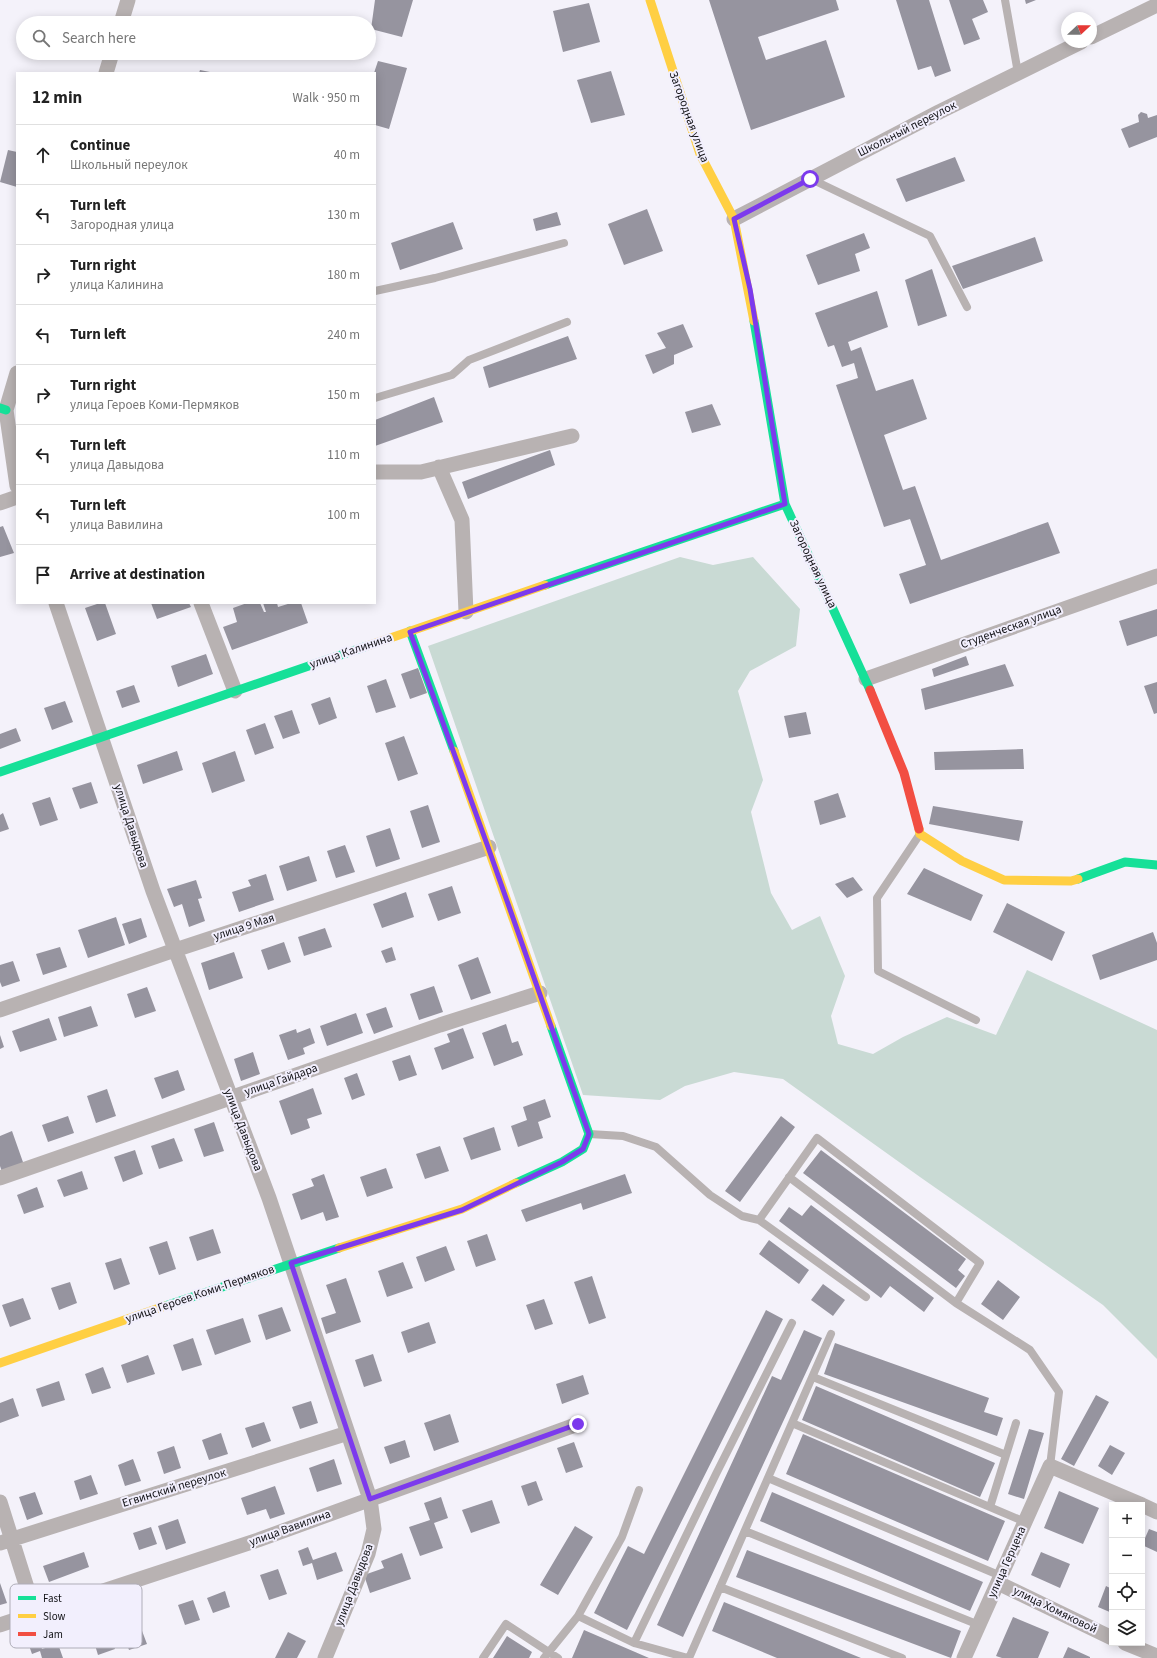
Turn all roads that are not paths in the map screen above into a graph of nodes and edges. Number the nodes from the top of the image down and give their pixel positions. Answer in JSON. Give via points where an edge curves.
{"nodes":[{"id":1,"x":128,"y":0,"type":"edge"},
{"id":2,"x":650,"y":0,"type":"edge"},
{"id":3,"x":1005,"y":0,"type":"edge"},
{"id":4,"x":1157,"y":5,"type":"edge"},
{"id":5,"x":123,"y":16,"type":"edge"},
{"id":6,"x":1097,"y":34,"type":"edge"},
{"id":7,"x":1069,"y":48,"type":"edge"},
{"id":8,"x":110,"y":60,"type":"edge"},
{"id":9,"x":106,"y":72,"type":"edge"},
{"id":10,"x":1018,"y":73,"type":"junction"},
{"id":11,"x":810,"y":179,"type":"junction"},
{"id":12,"x":734,"y":219,"type":"junction"},
{"id":13,"x":564,"y":243,"type":"dead end"},
{"id":14,"x":376,"y":291,"type":"edge"},
{"id":15,"x":967,"y":308,"type":"dead end"},
{"id":16,"x":567,"y":322,"type":"dead end"},
{"id":17,"x":16,"y":376,"type":"edge"},
{"id":18,"x":376,"y":398,"type":"edge"},
{"id":19,"x":3,"y":409,"type":"edge"},
{"id":20,"x":572,"y":436,"type":"dead end"},
{"id":21,"x":439,"y":467,"type":"junction"},
{"id":22,"x":376,"y":472,"type":"edge"},
{"id":23,"x":16,"y":480,"type":"edge"},
{"id":24,"x":16,"y":497,"type":"edge"},
{"id":25,"x":0,"y":503,"type":"edge"},
{"id":26,"x":785,"y":504,"type":"junction"},
{"id":27,"x":1157,"y":576,"type":"edge"},
{"id":28,"x":56,"y":604,"type":"edge"},
{"id":29,"x":201,"y":604,"type":"edge"},
{"id":30,"x":466,"y":612,"type":"junction"},
{"id":31,"x":410,"y":632,"type":"junction"},
{"id":32,"x":866,"y":679,"type":"junction"},
{"id":33,"x":235,"y":691,"type":"junction"},
{"id":34,"x":102,"y":736,"type":"junction"},
{"id":35,"x":0,"y":772,"type":"edge"},
{"id":36,"x":920,"y":834,"type":"junction"},
{"id":37,"x":488,"y":847,"type":"junction"},
{"id":38,"x":1157,"y":865,"type":"edge"},
{"id":39,"x":175,"y":950,"type":"junction"},
{"id":40,"x":540,"y":993,"type":"junction"},
{"id":41,"x":0,"y":1010,"type":"edge"},
{"id":42,"x":976,"y":1020,"type":"dead end"},
{"id":43,"x":231,"y":1097,"type":"junction"},
{"id":44,"x":589,"y":1134,"type":"junction"},
{"id":45,"x":789,"y":1177,"type":"junction"},
{"id":46,"x":0,"y":1178,"type":"edge"},
{"id":47,"x":759,"y":1220,"type":"junction"},
{"id":48,"x":291,"y":1263,"type":"junction"},
{"id":49,"x":866,"y":1297,"type":"dead end"},
{"id":50,"x":956,"y":1303,"type":"junction"},
{"id":51,"x":792,"y":1323,"type":"dead end"},
{"id":52,"x":831,"y":1334,"type":"dead end"},
{"id":53,"x":0,"y":1363,"type":"edge"},
{"id":54,"x":813,"y":1377,"type":"junction"},
{"id":55,"x":792,"y":1423,"type":"junction"},
{"id":56,"x":1016,"y":1423,"type":"dead end"},
{"id":57,"x":578,"y":1424,"type":"dead end"},
{"id":58,"x":348,"y":1433,"type":"junction"},
{"id":59,"x":1006,"y":1455,"type":"junction"},
{"id":60,"x":1050,"y":1466,"type":"junction"},
{"id":61,"x":768,"y":1478,"type":"junction"},
{"id":62,"x":639,"y":1490,"type":"dead end"},
{"id":63,"x":370,"y":1499,"type":"junction"},
{"id":64,"x":0,"y":1502,"type":"edge"},
{"id":65,"x":1135,"y":1502,"type":"edge"},
{"id":66,"x":1145,"y":1506,"type":"edge"},
{"id":67,"x":990,"y":1507,"type":"junction"},
{"id":68,"x":1157,"y":1512,"type":"edge"},
{"id":69,"x":1025,"y":1522,"type":"junction"},
{"id":70,"x":745,"y":1531,"type":"junction"},
{"id":71,"x":6,"y":1541,"type":"edge"},
{"id":72,"x":999,"y":1580,"type":"junction"},
{"id":73,"x":23,"y":1584,"type":"edge"},
{"id":74,"x":124,"y":1584,"type":"edge"},
{"id":75,"x":720,"y":1587,"type":"junction"},
{"id":76,"x":578,"y":1616,"type":"junction"},
{"id":77,"x":10,"y":1622,"type":"edge"},
{"id":78,"x":0,"y":1625,"type":"edge"},
{"id":79,"x":979,"y":1625,"type":"junction"},
{"id":80,"x":1109,"y":1636,"type":"edge"},
{"id":81,"x":634,"y":1642,"type":"junction"},
{"id":82,"x":1132,"y":1646,"type":"edge"},
{"id":83,"x":547,"y":1655,"type":"edge"},
{"id":84,"x":1157,"y":1656,"type":"edge"},
{"id":85,"x":325,"y":1658,"type":"edge"},
{"id":86,"x":483,"y":1658,"type":"edge"},
{"id":87,"x":558,"y":1658,"type":"edge"},
{"id":88,"x":688,"y":1658,"type":"edge"},
{"id":89,"x":902,"y":1658,"type":"edge"},
{"id":90,"x":964,"y":1658,"type":"edge"}],
"edges":[{"from":1,"to":5,"type":"street"},
{"from":2,"to":12,"type":"street","name":"Загородная улица","via":[[700,154]]},
{"from":3,"to":10,"type":"lane"},
{"from":4,"to":6,"type":"street"},
{"from":7,"to":10,"type":"street","name":"Школьный переулок"},
{"from":8,"to":9,"type":"street"},
{"from":10,"to":11,"type":"street","name":"Школьный переулок"},
{"from":11,"to":12,"type":"street","name":"Школьный переулок"},
{"from":11,"to":15,"type":"lane","via":[[930,236]]},
{"from":12,"to":26,"type":"street","name":"Загородная улица","via":[[750,289]]},
{"from":13,"to":14,"type":"lane","via":[[435,278]]},
{"from":16,"to":18,"type":"lane","via":[[469,360],[452,375]]},
{"from":17,"to":19,"type":"street"},
{"from":19,"to":23,"type":"street"},
{"from":20,"to":21,"type":"street"},
{"from":21,"to":22,"type":"street","via":[[421,472]]},
{"from":21,"to":30,"type":"street","via":[[462,520]]},
{"from":24,"to":25,"type":"street"},
{"from":26,"to":30,"type":"street","name":"улица Калинина"},
{"from":26,"to":32,"type":"street","name":"Загородная улица"},
{"from":27,"to":32,"type":"street","name":"Студенческая улица"},
{"from":28,"to":34,"type":"street","name":"улица Давыдова"},
{"from":29,"to":33,"type":"street"},
{"from":30,"to":31,"type":"street","name":"улица Калинина"},
{"from":31,"to":33,"type":"street","name":"улица Калинина"},
{"from":31,"to":37,"type":"street"},
{"from":32,"to":36,"type":"street","name":"Загородная улица","via":[[904,773]]},
{"from":33,"to":34,"type":"street","name":"улица Калинина"},
{"from":34,"to":35,"type":"street","name":"улица Калинина"},
{"from":34,"to":39,"type":"street","name":"улица Давыдова"},
{"from":36,"to":38,"type":"street","via":[[962,861],[1004,880],[1071,881],[1125,862]]},
{"from":36,"to":42,"type":"lane","via":[[877,898],[878,971]]},
{"from":37,"to":39,"type":"street","name":"улица 9 Мая"},
{"from":37,"to":40,"type":"street"},
{"from":39,"to":41,"type":"street","name":"улица 9 Мая"},
{"from":39,"to":43,"type":"street","name":"улица Давыдова"},
{"from":40,"to":43,"type":"street","name":"улица Гайдара"},
{"from":40,"to":44,"type":"street"},
{"from":43,"to":46,"type":"street","name":"улица Гайдара"},
{"from":43,"to":48,"type":"street","name":"улица Давыдова"},
{"from":44,"to":47,"type":"lane","via":[[623,1136],[656,1147],[710,1195],[742,1216]]},
{"from":44,"to":48,"type":"street","name":"улица Героев Коми-Пермяков","via":[[583,1149],[562,1162],[462,1210]]},
{"from":45,"to":47,"type":"lane"},
{"from":45,"to":50,"type":"lane"},
{"from":45,"to":50,"type":"lane","via":[[818,1138],[980,1263]]},
{"from":47,"to":49,"type":"lane"},
{"from":48,"to":53,"type":"street","name":"улица Героев Коми-Пермяков"},
{"from":48,"to":58,"type":"street","name":"улица Давыдова"},
{"from":50,"to":60,"type":"lane","via":[[1030,1350],[1059,1392]]},
{"from":51,"to":81,"type":"lane"},
{"from":52,"to":54,"type":"lane"},
{"from":54,"to":55,"type":"lane"},
{"from":54,"to":59,"type":"lane"},
{"from":55,"to":61,"type":"lane"},
{"from":55,"to":67,"type":"lane"},
{"from":56,"to":59,"type":"lane"},
{"from":57,"to":63,"type":"street","name":"улица Вавилина"},
{"from":58,"to":63,"type":"street","name":"улица Давыдова"},
{"from":58,"to":71,"type":"street","name":"Егвинский переулок"},
{"from":59,"to":67,"type":"lane"},
{"from":60,"to":65,"type":"street"},
{"from":60,"to":69,"type":"street","name":"улица Герцена"},
{"from":61,"to":70,"type":"lane"},
{"from":61,"to":72,"type":"lane"},
{"from":62,"to":76,"type":"lane","via":[[622,1537]]},
{"from":63,"to":74,"type":"street","name":"улица Вавилина","via":[[258,1540]]},
{"from":63,"to":85,"type":"street","name":"улица Давыдова","via":[[374,1529],[368,1554]]},
{"from":64,"to":71,"type":"street"},
{"from":66,"to":68,"type":"street"},
{"from":67,"to":69,"type":"lane"},
{"from":69,"to":72,"type":"street","name":"улица Герцена"},
{"from":70,"to":75,"type":"lane"},
{"from":70,"to":79,"type":"lane"},
{"from":71,"to":73,"type":"street"},
{"from":72,"to":79,"type":"street","name":"улица Герцена"},
{"from":72,"to":80,"type":"street","name":"улица Хомяковой"},
{"from":75,"to":88,"type":"lane"},
{"from":75,"to":89,"type":"lane"},
{"from":76,"to":81,"type":"lane"},
{"from":76,"to":83,"type":"lane"},
{"from":77,"to":78,"type":"street","name":"улица Вавилина"},
{"from":79,"to":90,"type":"street","name":"улица Герцена"},
{"from":81,"to":88,"type":"lane"},
{"from":82,"to":84,"type":"street"},
{"from":83,"to":86,"type":"lane","via":[[506,1624]]},
{"from":83,"to":87,"type":"lane"}]}
